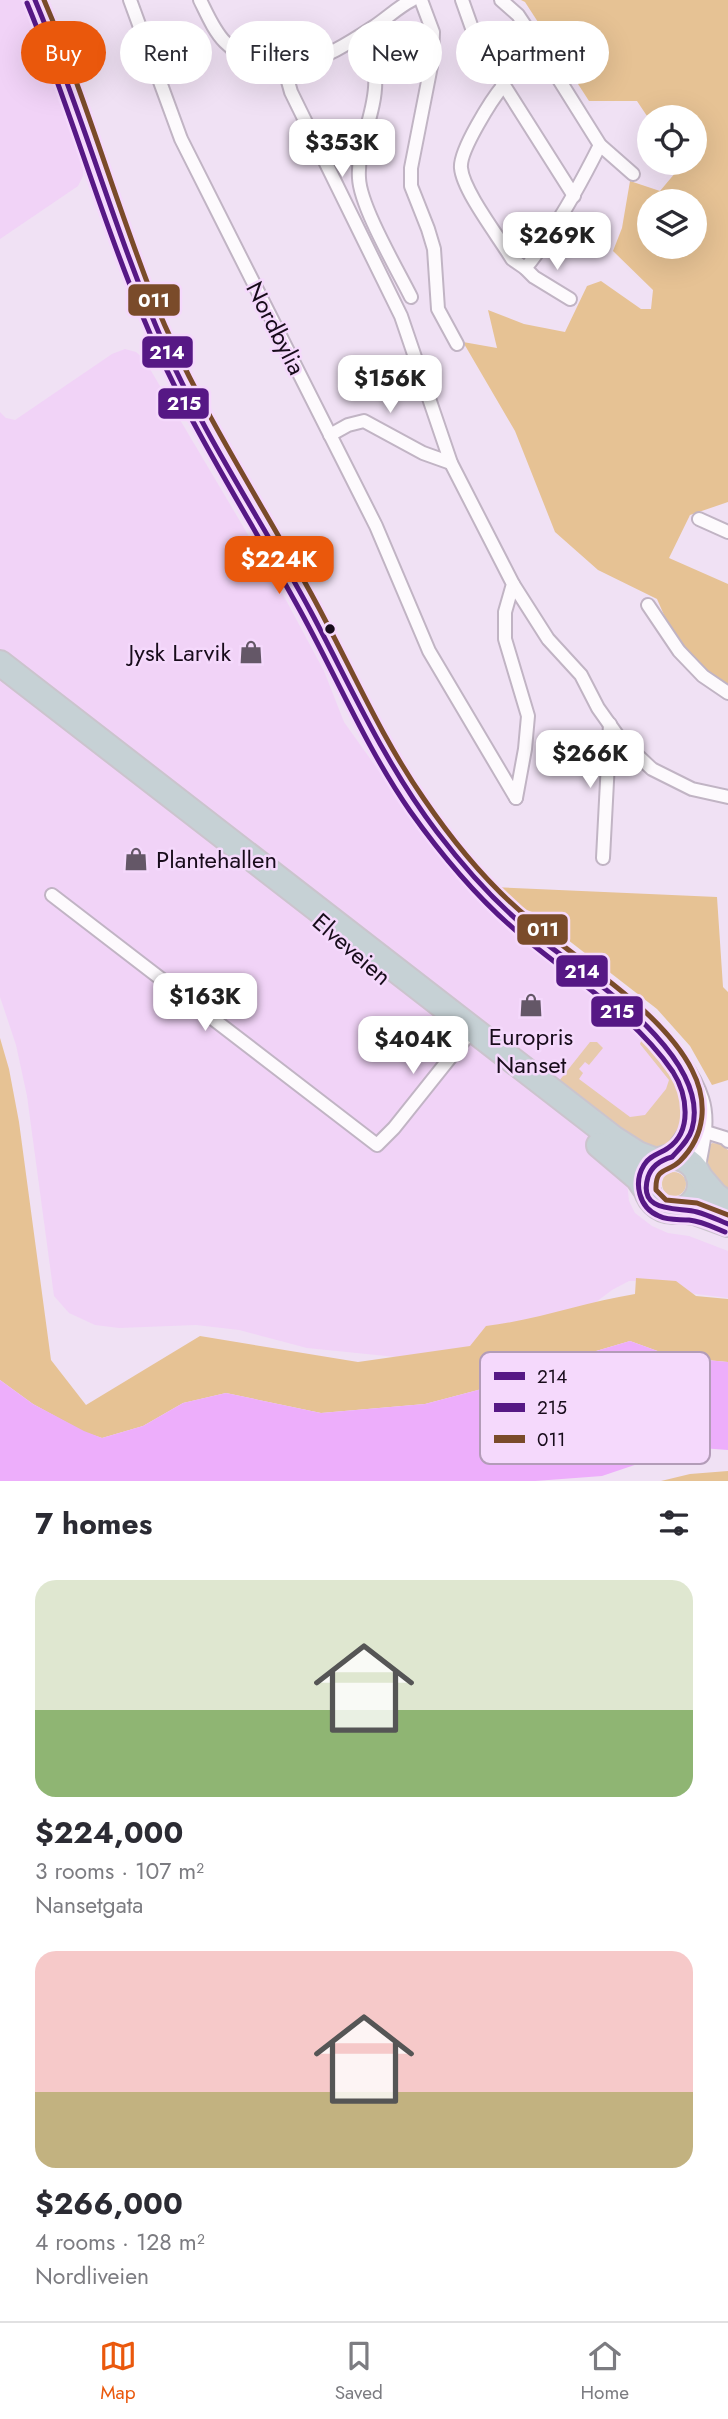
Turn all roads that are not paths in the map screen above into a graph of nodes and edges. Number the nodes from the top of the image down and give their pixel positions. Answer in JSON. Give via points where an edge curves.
{"nodes":[{"id":1,"x":35,"y":0,"type":"edge"},
{"id":2,"x":130,"y":0,"type":"edge"},
{"id":3,"x":200,"y":0,"type":"edge"},
{"id":4,"x":421,"y":0,"type":"edge"},
{"id":5,"x":462,"y":0,"type":"edge"},
{"id":6,"x":501,"y":0,"type":"edge"},
{"id":7,"x":408,"y":1,"type":"edge"},
{"id":8,"x":381,"y":21,"type":"edge"},
{"id":9,"x":226,"y":43,"type":"edge"},
{"id":10,"x":289,"y":84,"type":"edge"},
{"id":11,"x":374,"y":84,"type":"edge"},
{"id":12,"x":503,"y":86,"type":"junction"},
{"id":13,"x":600,"y":145,"type":"junction"},
{"id":14,"x":633,"y":174,"type":"dead end"},
{"id":15,"x":574,"y":196,"type":"junction"},
{"id":16,"x":525,"y":268,"type":"junction"},
{"id":17,"x":411,"y":297,"type":"dead end"},
{"id":18,"x":570,"y":299,"type":"dead end"},
{"id":19,"x":457,"y":344,"type":"dead end"},
{"id":20,"x":330,"y":435,"type":"junction"},
{"id":21,"x":451,"y":463,"type":"junction"},
{"id":22,"x":699,"y":519,"type":"dead end"},
{"id":23,"x":728,"y":532,"type":"edge"},
{"id":24,"x":513,"y":584,"type":"junction"},
{"id":25,"x":648,"y":605,"type":"dead end"},
{"id":26,"x":0,"y":663,"type":"edge"},
{"id":27,"x":728,"y":694,"type":"edge"},
{"id":28,"x":610,"y":724,"type":"junction"},
{"id":29,"x":728,"y":797,"type":"edge"},
{"id":30,"x":603,"y":858,"type":"dead end"},
{"id":31,"x":52,"y":895,"type":"dead end"},
{"id":32,"x":468,"y":1034,"type":"junction"},
{"id":33,"x":697,"y":1129,"type":"junction"},
{"id":34,"x":728,"y":1141,"type":"edge"},
{"id":35,"x":666,"y":1159,"type":"junction"},
{"id":36,"x":697,"y":1171,"type":"junction"},
{"id":37,"x":649,"y":1194,"type":"junction"},
{"id":38,"x":728,"y":1205,"type":"edge"},
{"id":39,"x":680,"y":1210,"type":"junction"},
{"id":40,"x":728,"y":1224,"type":"edge"}],
"edges":[{"from":1,"to":33,"type":"main road","via":[[165,347],[210,439],[310,611],[380,747],[434,829],[490,894],[633,1013],[666,1047],[692,1085]]},
{"from":2,"to":20,"type":"street","name":"Nordbylia","via":[[181,139]]},
{"from":3,"to":9,"type":"street"},
{"from":4,"to":19,"type":"street","via":[[433,32],[432,61],[411,186],[433,249],[438,309]]},
{"from":5,"to":12,"type":"street"},
{"from":6,"to":13,"type":"street","via":[[518,15]]},
{"from":7,"to":8,"type":"street"},
{"from":10,"to":21,"type":"street","via":[[401,316]]},
{"from":11,"to":17,"type":"street","via":[[359,179],[364,200]]},
{"from":12,"to":15,"type":"street"},
{"from":12,"to":16,"type":"street","via":[[491,100],[460,167],[465,183],[512,259]]},
{"from":13,"to":14,"type":"street"},
{"from":13,"to":15,"type":"street"},
{"from":15,"to":16,"type":"street"},
{"from":16,"to":18,"type":"street"},
{"from":20,"to":21,"type":"street","via":[[364,421],[422,453]]},
{"from":20,"to":24,"type":"street","name":"Nordbylia","via":[[429,651],[516,798],[528,716],[505,639],[505,612]]},
{"from":21,"to":24,"type":"street"},
{"from":22,"to":23,"type":"street"},
{"from":24,"to":28,"type":"street","via":[[548,639],[581,675]]},
{"from":25,"to":27,"type":"street","via":[[678,651]]},
{"from":26,"to":32,"type":"highway","name":"Elveveien","via":[[279,878]]},
{"from":28,"to":29,"type":"street","via":[[652,769],[692,789]]},
{"from":28,"to":30,"type":"street"},
{"from":31,"to":32,"type":"street","via":[[377,1145]]},
{"from":32,"to":35,"type":"highway","name":"Elveveien","via":[[638,1154]]},
{"from":32,"to":37,"type":"highway","name":"Elveveien","via":[[617,1159]]},
{"from":33,"to":34,"type":"street"},
{"from":33,"to":35,"type":"main road"},
{"from":33,"to":36,"type":"main road"},
{"from":35,"to":36,"type":"highway","via":[[682,1158]]},
{"from":35,"to":37,"type":"highway","via":[[648,1176]]},
{"from":36,"to":38,"type":"highway"},
{"from":36,"to":39,"type":"highway","via":[[699,1191]]},
{"from":37,"to":39,"type":"highway","via":[[657,1206]]},
{"from":39,"to":40,"type":"highway"}]}
